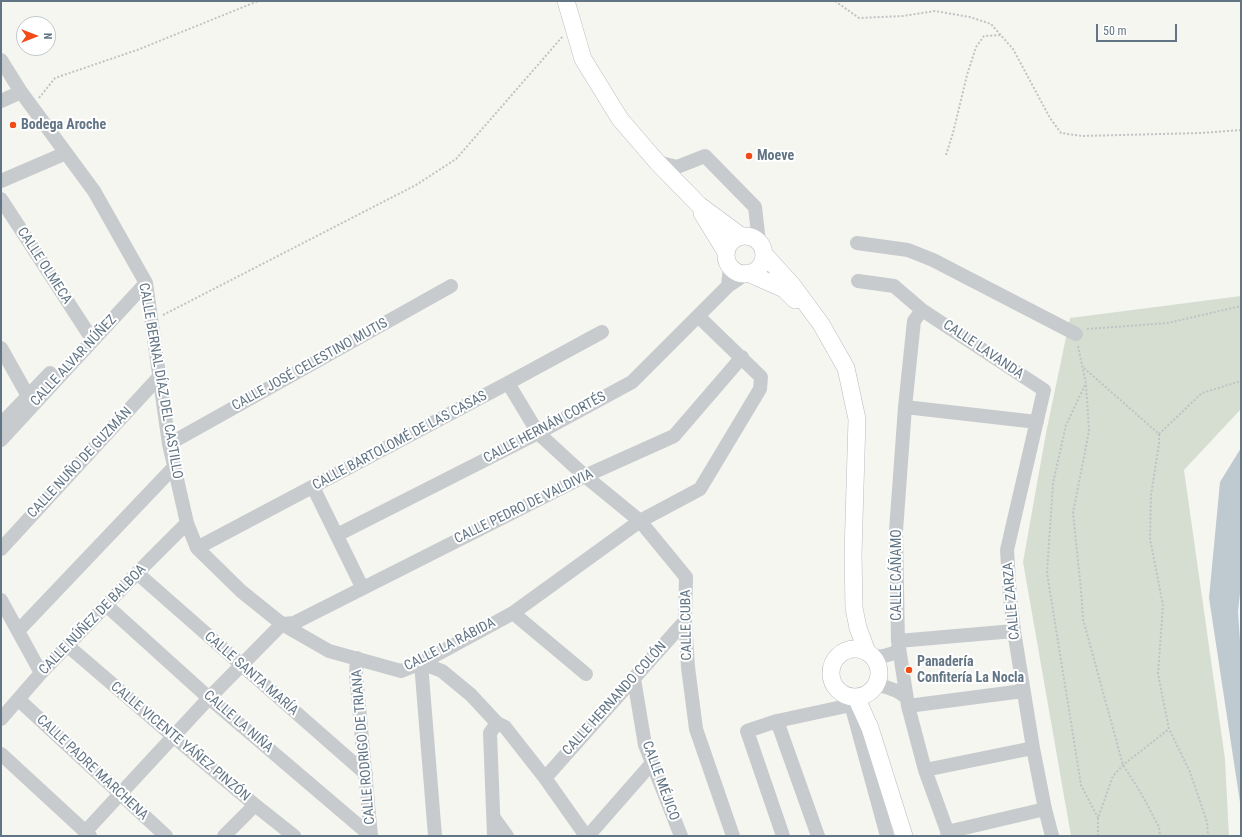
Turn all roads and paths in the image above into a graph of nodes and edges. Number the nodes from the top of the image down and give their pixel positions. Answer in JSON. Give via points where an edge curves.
{"nodes":[{"id":1,"x":258,"y":1,"type":"edge"},
{"id":2,"x":566,"y":1,"type":"edge"},
{"id":3,"x":835,"y":1,"type":"edge"},
{"id":4,"x":573,"y":24,"type":"junction"},
{"id":5,"x":1001,"y":34,"type":"junction"},
{"id":6,"x":1,"y":60,"type":"edge"},
{"id":7,"x":21,"y":92,"type":"junction"},
{"id":8,"x":1,"y":101,"type":"edge"},
{"id":9,"x":32,"y":107,"type":"junction"},
{"id":10,"x":1241,"y":130,"type":"edge"},
{"id":11,"x":66,"y":153,"type":"junction"},
{"id":12,"x":946,"y":155,"type":"dead end"},
{"id":13,"x":658,"y":162,"type":"junction"},
{"id":14,"x":1,"y":181,"type":"edge"},
{"id":15,"x":1,"y":199,"type":"edge"},
{"id":16,"x":699,"y":205,"type":"junction"},
{"id":17,"x":741,"y":236,"type":"junction"},
{"id":18,"x":857,"y":243,"type":"dead end"},
{"id":19,"x":761,"y":248,"type":"junction"},
{"id":20,"x":738,"y":266,"type":"junction"},
{"id":21,"x":144,"y":280,"type":"junction"},
{"id":22,"x":858,"y":281,"type":"dead end"},
{"id":23,"x":451,"y":286,"type":"dead end"},
{"id":24,"x":1241,"y":306,"type":"edge"},
{"id":25,"x":922,"y":310,"type":"junction"},
{"id":26,"x":698,"y":316,"type":"junction"},
{"id":27,"x":151,"y":321,"type":"junction"},
{"id":28,"x":820,"y":324,"type":"junction"},
{"id":29,"x":602,"y":332,"type":"dead end"},
{"id":30,"x":88,"y":333,"type":"junction"},
{"id":31,"x":1076,"y":334,"type":"junction"},
{"id":32,"x":1,"y":348,"type":"edge"},
{"id":33,"x":742,"y":357,"type":"junction"},
{"id":34,"x":1083,"y":367,"type":"junction"},
{"id":35,"x":159,"y":377,"type":"junction"},
{"id":36,"x":1241,"y":381,"type":"edge"},
{"id":37,"x":508,"y":383,"type":"junction"},
{"id":38,"x":1086,"y":384,"type":"junction"},
{"id":39,"x":1044,"y":390,"type":"joint"},
{"id":40,"x":28,"y":396,"type":"junction"},
{"id":41,"x":905,"y":406,"type":"junction"},
{"id":42,"x":1037,"y":422,"type":"junction"},
{"id":43,"x":1,"y":424,"type":"edge"},
{"id":44,"x":538,"y":433,"type":"junction"},
{"id":45,"x":1159,"y":434,"type":"junction"},
{"id":46,"x":1,"y":440,"type":"edge"},
{"id":47,"x":168,"y":444,"type":"junction"},
{"id":48,"x":174,"y":467,"type":"junction"},
{"id":49,"x":585,"y":476,"type":"junction"},
{"id":50,"x":313,"y":487,"type":"junction"},
{"id":51,"x":640,"y":521,"type":"junction"},
{"id":52,"x":187,"y":523,"type":"junction"},
{"id":53,"x":337,"y":535,"type":"junction"},
{"id":54,"x":197,"y":548,"type":"junction"},
{"id":55,"x":1,"y":549,"type":"edge"},
{"id":56,"x":137,"y":573,"type":"junction"},
{"id":57,"x":362,"y":587,"type":"junction"},
{"id":58,"x":1,"y":600,"type":"edge"},
{"id":59,"x":106,"y":605,"type":"junction"},
{"id":60,"x":854,"y":608,"type":"junction"},
{"id":61,"x":513,"y":612,"type":"junction"},
{"id":62,"x":684,"y":620,"type":"junction"},
{"id":63,"x":282,"y":624,"type":"junction"},
{"id":64,"x":18,"y":631,"type":"junction"},
{"id":65,"x":1014,"y":631,"type":"junction"},
{"id":66,"x":898,"y":644,"type":"junction"},
{"id":67,"x":68,"y":646,"type":"junction"},
{"id":68,"x":841,"y":653,"type":"junction"},
{"id":69,"x":869,"y":655,"type":"junction"},
{"id":70,"x":357,"y":658,"type":"junction"},
{"id":71,"x":421,"y":663,"type":"junction"},
{"id":72,"x":242,"y":666,"type":"junction"},
{"id":73,"x":41,"y":673,"type":"junction"},
{"id":74,"x":586,"y":674,"type":"dead end"},
{"id":75,"x":634,"y":679,"type":"junction"},
{"id":76,"x":1023,"y":690,"type":"junction"},
{"id":77,"x":860,"y":695,"type":"junction"},
{"id":78,"x":209,"y":698,"type":"junction"},
{"id":79,"x":19,"y":700,"type":"junction"},
{"id":80,"x":907,"y":702,"type":"junction"},
{"id":81,"x":1,"y":719,"type":"edge"},
{"id":82,"x":777,"y":721,"type":"junction"},
{"id":83,"x":497,"y":723,"type":"junction"},
{"id":84,"x":1169,"y":729,"type":"junction"},
{"id":85,"x":174,"y":737,"type":"junction"},
{"id":86,"x":1033,"y":748,"type":"junction"},
{"id":87,"x":1,"y":754,"type":"edge"},
{"id":88,"x":652,"y":763,"type":"junction"},
{"id":89,"x":1123,"y":766,"type":"junction"},
{"id":90,"x":925,"y":770,"type":"junction"},
{"id":91,"x":366,"y":774,"type":"junction"},
{"id":92,"x":545,"y":778,"type":"junction"},
{"id":93,"x":120,"y":794,"type":"junction"},
{"id":94,"x":255,"y":805,"type":"junction"},
{"id":95,"x":1045,"y":809,"type":"junction"},
{"id":96,"x":494,"y":818,"type":"junction"},
{"id":97,"x":1098,"y":818,"type":"junction"},
{"id":98,"x":87,"y":834,"type":"edge"},
{"id":99,"x":948,"y":834,"type":"edge"},
{"id":100,"x":228,"y":835,"type":"edge"},
{"id":101,"x":166,"y":836,"type":"edge"},
{"id":102,"x":294,"y":836,"type":"edge"},
{"id":103,"x":371,"y":836,"type":"edge"},
{"id":104,"x":435,"y":836,"type":"edge"},
{"id":105,"x":494,"y":836,"type":"edge"},
{"id":106,"x":507,"y":836,"type":"edge"},
{"id":107,"x":587,"y":836,"type":"edge"},
{"id":108,"x":680,"y":836,"type":"edge"},
{"id":109,"x":733,"y":836,"type":"edge"},
{"id":110,"x":783,"y":836,"type":"edge"},
{"id":111,"x":818,"y":836,"type":"edge"},
{"id":112,"x":887,"y":836,"type":"edge"},
{"id":113,"x":904,"y":836,"type":"edge"},
{"id":114,"x":1052,"y":836,"type":"edge"},
{"id":115,"x":1098,"y":836,"type":"edge"},
{"id":116,"x":1160,"y":836,"type":"edge"},
{"id":117,"x":1208,"y":836,"type":"edge"}],
"edges":[{"from":1,"to":9,"type":"path","via":[[137,50],[55,78]]},
{"from":2,"to":4,"type":"main road"},
{"from":3,"to":5,"type":"path","via":[[859,18],[904,16],[935,11],[970,17],[991,24]]},
{"from":4,"to":13,"type":"main road","via":[[583,59],[620,119]]},
{"from":4,"to":27,"type":"path","via":[[456,159],[416,185]]},
{"from":5,"to":10,"type":"path","via":[[1013,49],[1050,118],[1061,133],[1082,136]]},
{"from":5,"to":12,"type":"path","via":[[984,36],[976,47]]},
{"from":6,"to":7,"type":"street","name":"CALLE BERNAL DÍAZ DEL CASTILLO"},
{"from":7,"to":8,"type":"street"},
{"from":7,"to":9,"type":"street","name":"CALLE BERNAL DÍAZ DEL CASTILLO"},
{"from":9,"to":11,"type":"street","name":"CALLE BERNAL DÍAZ DEL CASTILLO"},
{"from":11,"to":14,"type":"street"},
{"from":11,"to":21,"type":"street","name":"CALLE BERNAL DÍAZ DEL CASTILLO","via":[[94,191]]},
{"from":13,"to":16,"type":"main road"},
{"from":13,"to":19,"type":"street","via":[[677,167],[705,156],[755,207]]},
{"from":15,"to":30,"type":"street","name":"CALLE OLMECA"},
{"from":16,"to":17,"type":"main road"},
{"from":16,"to":20,"type":"main road","via":[[702,215]]},
{"from":17,"to":19,"type":"main road","via":[[754,238]]},
{"from":17,"to":20,"type":"main road","via":[[733,240],[728,247]]},
{"from":18,"to":31,"type":"street","via":[[908,250],[933,260]]},
{"from":19,"to":20,"type":"main road","via":[[762,262],[754,272]]},
{"from":19,"to":28,"type":"main road"},
{"from":20,"to":26,"type":"street","name":"CALLE HERNÁN CORTÉS","via":[[728,286]]},
{"from":20,"to":28,"type":"main road","via":[[784,290]]},
{"from":21,"to":27,"type":"street","name":"CALLE BERNAL DÍAZ DEL CASTILLO"},
{"from":21,"to":30,"type":"street","name":"CALLE ALVAR NÚÑEZ"},
{"from":21,"to":46,"type":"street","name":"CALLE ALVAR NÚÑEZ"},
{"from":22,"to":25,"type":"street","name":"CALLE LAVANDA","via":[[894,286]]},
{"from":23,"to":47,"type":"street","name":"CALLE JOSÉ CELESTINO MUTIS"},
{"from":24,"to":31,"type":"path","via":[[1168,323],[1075,329]]},
{"from":25,"to":39,"type":"street","name":"CALLE LAVANDA"},
{"from":25,"to":41,"type":"street","name":"CALLE CÁÑAMO","via":[[914,321]]},
{"from":26,"to":33,"type":"street","name":"CALLE LA RÁBIDA"},
{"from":26,"to":44,"type":"street","name":"CALLE HERNÁN CORTÉS","via":[[632,382]]},
{"from":27,"to":35,"type":"street","name":"CALLE BERNAL DÍAZ DEL CASTILLO"},
{"from":28,"to":60,"type":"main road","via":[[846,368],[857,419]]},
{"from":29,"to":37,"type":"street","name":"CALLE BARTOLOMÉ DE LAS CASAS"},
{"from":30,"to":40,"type":"street","name":"CALLE ALVAR NÚÑEZ"},
{"from":31,"to":34,"type":"path"},
{"from":32,"to":40,"type":"street"},
{"from":33,"to":49,"type":"street","name":"CALLE PEDRO DE VALDIVIA","via":[[674,436]]},
{"from":33,"to":51,"type":"street","name":"CALLE LA RÁBIDA","via":[[761,377],[760,389],[700,489]]},
{"from":34,"to":38,"type":"path"},
{"from":34,"to":45,"type":"path"},
{"from":35,"to":47,"type":"street","name":"CALLE BERNAL DÍAZ DEL CASTILLO"},
{"from":35,"to":55,"type":"street","name":"CALLE NUÑO DE GUZMÁN"},
{"from":36,"to":45,"type":"path","via":[[1202,393]]},
{"from":37,"to":44,"type":"street","name":"CALLE CUBA"},
{"from":37,"to":50,"type":"street","name":"CALLE BARTOLOMÉ DE LAS CASAS"},
{"from":38,"to":89,"type":"path","via":[[1089,431],[1073,513],[1083,619]]},
{"from":38,"to":97,"type":"path","via":[[1066,425],[1053,483],[1047,574],[1081,785]]},
{"from":39,"to":42,"type":"street","name":"CALLE ZARZA"},
{"from":40,"to":43,"type":"street","name":"CALLE ALVAR NÚÑEZ"},
{"from":41,"to":42,"type":"street"},
{"from":41,"to":66,"type":"street","name":"CALLE CÁÑAMO","via":[[896,531]]},
{"from":42,"to":65,"type":"street","name":"CALLE ZARZA","via":[[1007,550]]},
{"from":44,"to":49,"type":"street","name":"CALLE CUBA"},
{"from":44,"to":53,"type":"street","name":"CALLE HERNÁN CORTÉS"},
{"from":45,"to":84,"type":"path","via":[[1160,444],[1150,494],[1150,539],[1163,605],[1158,674]]},
{"from":47,"to":48,"type":"street","name":"CALLE BERNAL DÍAZ DEL CASTILLO"},
{"from":48,"to":52,"type":"street","name":"CALLE BERNAL DÍAZ DEL CASTILLO"},
{"from":48,"to":64,"type":"street"},
{"from":49,"to":51,"type":"street","name":"CALLE CUBA"},
{"from":49,"to":57,"type":"street","name":"CALLE PEDRO DE VALDIVIA"},
{"from":50,"to":53,"type":"street"},
{"from":50,"to":54,"type":"street","name":"CALLE BARTOLOMÉ DE LAS CASAS"},
{"from":51,"to":61,"type":"street","name":"CALLE LA RÁBIDA"},
{"from":51,"to":62,"type":"street","name":"CALLE CUBA","via":[[686,578]]},
{"from":52,"to":54,"type":"street","name":"CALLE BERNAL DÍAZ DEL CASTILLO"},
{"from":52,"to":56,"type":"street","name":"CALLE NÚÑEZ DE BALBOA"},
{"from":53,"to":57,"type":"street"},
{"from":54,"to":63,"type":"street","name":"CALLE LA RÁBIDA"},
{"from":56,"to":59,"type":"street","name":"CALLE NÚÑEZ DE BALBOA"},
{"from":56,"to":72,"type":"street","name":"CALLE SANTA MARÍA"},
{"from":57,"to":63,"type":"street","name":"CALLE PEDRO DE VALDIVIA","via":[[294,623]]},
{"from":58,"to":64,"type":"street"},
{"from":59,"to":67,"type":"street","name":"CALLE NÚÑEZ DE BALBOA"},
{"from":59,"to":78,"type":"street","name":"CALLE LA NIÑA"},
{"from":60,"to":68,"type":"main road","via":[[849,634]]},
{"from":60,"to":69,"type":"main road","via":[[858,628]]},
{"from":61,"to":71,"type":"street","name":"CALLE LA RÁBIDA"},
{"from":61,"to":74,"type":"street"},
{"from":62,"to":75,"type":"street","name":"CALLE HERNANDO COLÓN"},
{"from":62,"to":109,"type":"street","name":"CALLE CUBA","via":[[696,729]]},
{"from":63,"to":70,"type":"street","name":"CALLE LA RÁBIDA","via":[[329,651]]},
{"from":63,"to":72,"type":"street"},
{"from":64,"to":73,"type":"street"},
{"from":65,"to":66,"type":"street"},
{"from":65,"to":76,"type":"street","name":"CALLE ZARZA"},
{"from":66,"to":69,"type":"street","via":[[894,653],[884,656]]},
{"from":66,"to":80,"type":"street","name":"CALLE CÁÑAMO"},
{"from":67,"to":73,"type":"street","name":"CALLE NÚÑEZ DE BALBOA"},
{"from":67,"to":85,"type":"street","name":"CALLE VICENTE YÁÑEZ PINZÓN"},
{"from":68,"to":69,"type":"main road","via":[[858,650]]},
{"from":68,"to":77,"type":"main road","via":[[832,665],[831,680],[840,692]]},
{"from":69,"to":77,"type":"main road","via":[[878,666],[879,676]]},
{"from":70,"to":71,"type":"street","name":"CALLE LA RÁBIDA","via":[[402,671]]},
{"from":70,"to":91,"type":"street","name":"CALLE RODRIGO DE TRIANA","via":[[356,674]]},
{"from":71,"to":83,"type":"street","via":[[442,671],[471,694]]},
{"from":71,"to":104,"type":"street"},
{"from":72,"to":78,"type":"street"},
{"from":72,"to":91,"type":"street","name":"CALLE SANTA MARÍA"},
{"from":73,"to":79,"type":"street","name":"CALLE NÚÑEZ DE BALBOA"},
{"from":75,"to":88,"type":"street","name":"CALLE MÉJICO","via":[[645,745]]},
{"from":75,"to":92,"type":"street","name":"CALLE HERNANDO COLÓN"},
{"from":76,"to":80,"type":"street"},
{"from":76,"to":86,"type":"street","name":"CALLE ZARZA"},
{"from":77,"to":80,"type":"street","via":[[886,687],[897,690]]},
{"from":77,"to":82,"type":"street"},
{"from":77,"to":112,"type":"street"},
{"from":77,"to":113,"type":"main road"},
{"from":78,"to":85,"type":"street"},
{"from":78,"to":103,"type":"street","name":"CALLE LA NIÑA"},
{"from":79,"to":81,"type":"street","name":"CALLE NÚÑEZ DE BALBOA"},
{"from":79,"to":93,"type":"street","name":"CALLE PADRE MARCHENA"},
{"from":80,"to":90,"type":"street","name":"CALLE CÁÑAMO"},
{"from":82,"to":110,"type":"street","via":[[747,731]]},
{"from":82,"to":111,"type":"street"},
{"from":83,"to":92,"type":"street","via":[[505,727]]},
{"from":83,"to":96,"type":"street","via":[[490,733]]},
{"from":84,"to":89,"type":"path"},
{"from":84,"to":117,"type":"path","via":[[1190,772],[1207,822]]},
{"from":85,"to":93,"type":"street"},
{"from":85,"to":94,"type":"street","name":"CALLE VICENTE YÁÑEZ PINZÓN"},
{"from":86,"to":90,"type":"street"},
{"from":86,"to":95,"type":"street","name":"CALLE ZARZA"},
{"from":87,"to":98,"type":"street"},
{"from":88,"to":107,"type":"street"},
{"from":88,"to":108,"type":"street","name":"CALLE MÉJICO"},
{"from":89,"to":97,"type":"path","via":[[1112,776]]},
{"from":89,"to":116,"type":"path","via":[[1159,827]]},
{"from":90,"to":99,"type":"street","name":"CALLE CÁÑAMO"},
{"from":91,"to":103,"type":"street","name":"CALLE RODRIGO DE TRIANA"},
{"from":92,"to":107,"type":"street"},
{"from":93,"to":98,"type":"street"},
{"from":93,"to":101,"type":"street","name":"CALLE PADRE MARCHENA"},
{"from":94,"to":100,"type":"street"},
{"from":94,"to":102,"type":"street","name":"CALLE VICENTE YÁÑEZ PINZÓN"},
{"from":95,"to":99,"type":"street"},
{"from":95,"to":114,"type":"street","name":"CALLE ZARZA"},
{"from":96,"to":105,"type":"street"},
{"from":96,"to":106,"type":"street"},
{"from":97,"to":115,"type":"path"}]}
